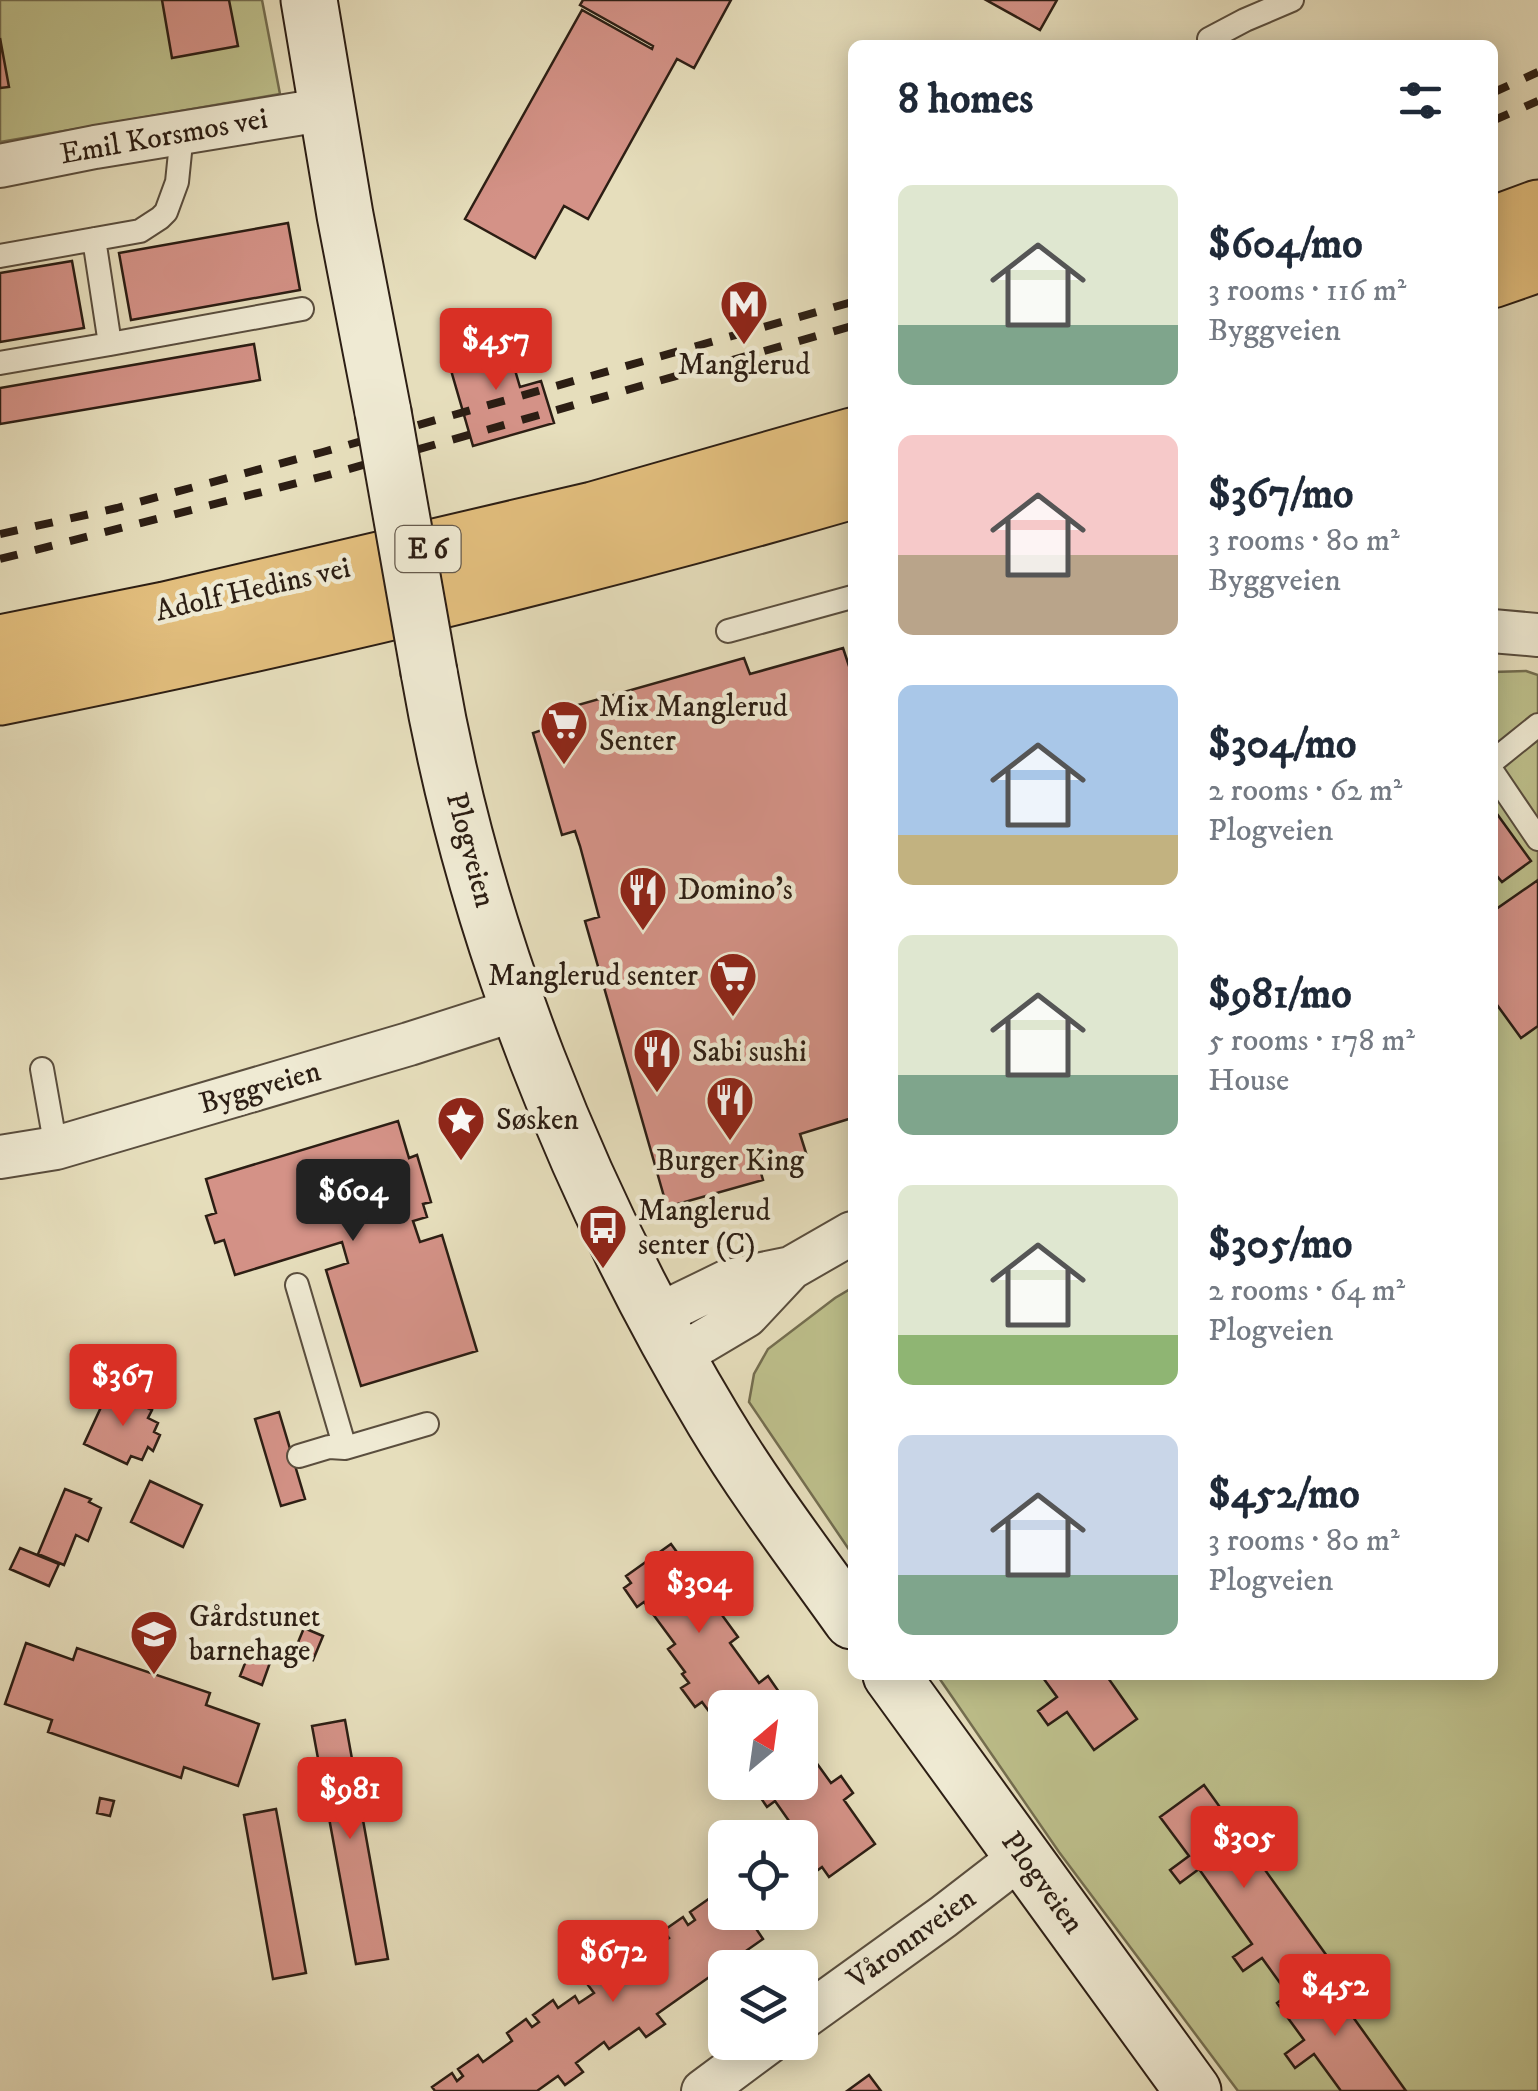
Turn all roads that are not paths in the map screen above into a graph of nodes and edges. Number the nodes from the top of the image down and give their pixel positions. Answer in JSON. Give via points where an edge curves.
{"nodes":[{"id":1,"x":308,"y":0,"type":"edge"},
{"id":2,"x":1292,"y":0,"type":"edge"},
{"id":3,"x":1209,"y":39,"type":"dead end"},
{"id":4,"x":328,"y":109,"type":"junction"},
{"id":5,"x":182,"y":133,"type":"junction"},
{"id":6,"x":0,"y":166,"type":"edge"},
{"id":7,"x":1538,"y":208,"type":"edge"},
{"id":8,"x":1498,"y":223,"type":"edge"},
{"id":9,"x":94,"y":239,"type":"junction"},
{"id":10,"x":0,"y":256,"type":"edge"},
{"id":11,"x":1538,"y":264,"type":"edge"},
{"id":12,"x":1498,"y":278,"type":"edge"},
{"id":13,"x":302,"y":309,"type":"dead end"},
{"id":14,"x":110,"y":344,"type":"junction"},
{"id":15,"x":0,"y":363,"type":"edge"},
{"id":16,"x":848,"y":437,"type":"edge"},
{"id":17,"x":848,"y":492,"type":"edge"},
{"id":18,"x":848,"y":598,"type":"edge"},
{"id":19,"x":728,"y":631,"type":"dead end"},
{"id":20,"x":1498,"y":632,"type":"edge"},
{"id":21,"x":1538,"y":635,"type":"edge"},
{"id":22,"x":0,"y":643,"type":"edge"},
{"id":23,"x":0,"y":696,"type":"edge"},
{"id":24,"x":1538,"y":725,"type":"edge"},
{"id":25,"x":1498,"y":757,"type":"edge"},
{"id":26,"x":1498,"y":780,"type":"edge"},
{"id":27,"x":1538,"y":839,"type":"edge"},
{"id":28,"x":518,"y":1009,"type":"junction"},
{"id":29,"x":42,"y":1069,"type":"dead end"},
{"id":30,"x":56,"y":1148,"type":"junction"},
{"id":31,"x":0,"y":1158,"type":"edge"},
{"id":32,"x":848,"y":1235,"type":"edge"},
{"id":33,"x":296,"y":1285,"type":"dead end"},
{"id":34,"x":666,"y":1336,"type":"junction"},
{"id":35,"x":427,"y":1424,"type":"dead end"},
{"id":36,"x":345,"y":1448,"type":"junction"},
{"id":37,"x":299,"y":1456,"type":"dead end"},
{"id":38,"x":848,"y":1615,"type":"edge"},
{"id":39,"x":895,"y":1680,"type":"edge"},
{"id":40,"x":1022,"y":1856,"type":"junction"},
{"id":41,"x":818,"y":2007,"type":"edge"},
{"id":42,"x":745,"y":2060,"type":"edge"},
{"id":43,"x":703,"y":2091,"type":"edge"},
{"id":44,"x":1193,"y":2091,"type":"edge"}],
"edges":[{"from":1,"to":4,"type":"street","name":"Plogveien"},
{"from":2,"to":3,"type":"lane"},
{"from":4,"to":5,"type":"street","name":"Emil Korsmos vei"},
{"from":4,"to":28,"type":"street","name":"Plogveien","bridge":true,"via":[[440,733]]},
{"from":5,"to":6,"type":"street","name":"Emil Korsmos vei"},
{"from":5,"to":9,"type":"lane","via":[[166,212],[140,231]]},
{"from":7,"to":8,"type":"highway"},
{"from":9,"to":10,"type":"lane"},
{"from":9,"to":14,"type":"lane"},
{"from":11,"to":12,"type":"highway"},
{"from":13,"to":14,"type":"lane"},
{"from":14,"to":15,"type":"lane"},
{"from":16,"to":22,"type":"highway","name":"Adolf Hedins vei","number":"E 6","via":[[575,514]]},
{"from":17,"to":23,"type":"highway","name":"Adolf Hedins vei","number":"E 6","via":[[332,626]]},
{"from":18,"to":19,"type":"lane"},
{"from":20,"to":21,"type":"street"},
{"from":24,"to":25,"type":"lane"},
{"from":26,"to":27,"type":"lane"},
{"from":28,"to":30,"type":"street","name":"Byggveien"},
{"from":28,"to":34,"type":"street","name":"Plogveien","via":[[606,1219]]},
{"from":29,"to":30,"type":"lane"},
{"from":30,"to":31,"type":"street","name":"Byggveien"},
{"from":32,"to":34,"type":"street","via":[[791,1268],[746,1316]]},
{"from":33,"to":36,"type":"lane"},
{"from":34,"to":38,"type":"street","name":"Plogveien","via":[[750,1478]]},
{"from":35,"to":36,"type":"lane"},
{"from":36,"to":37,"type":"lane"},
{"from":39,"to":40,"type":"street","name":"Plogveien"},
{"from":40,"to":41,"type":"street","name":"Våronnveien"},
{"from":40,"to":44,"type":"street","name":"Plogveien"},
{"from":42,"to":43,"type":"street"}]}
